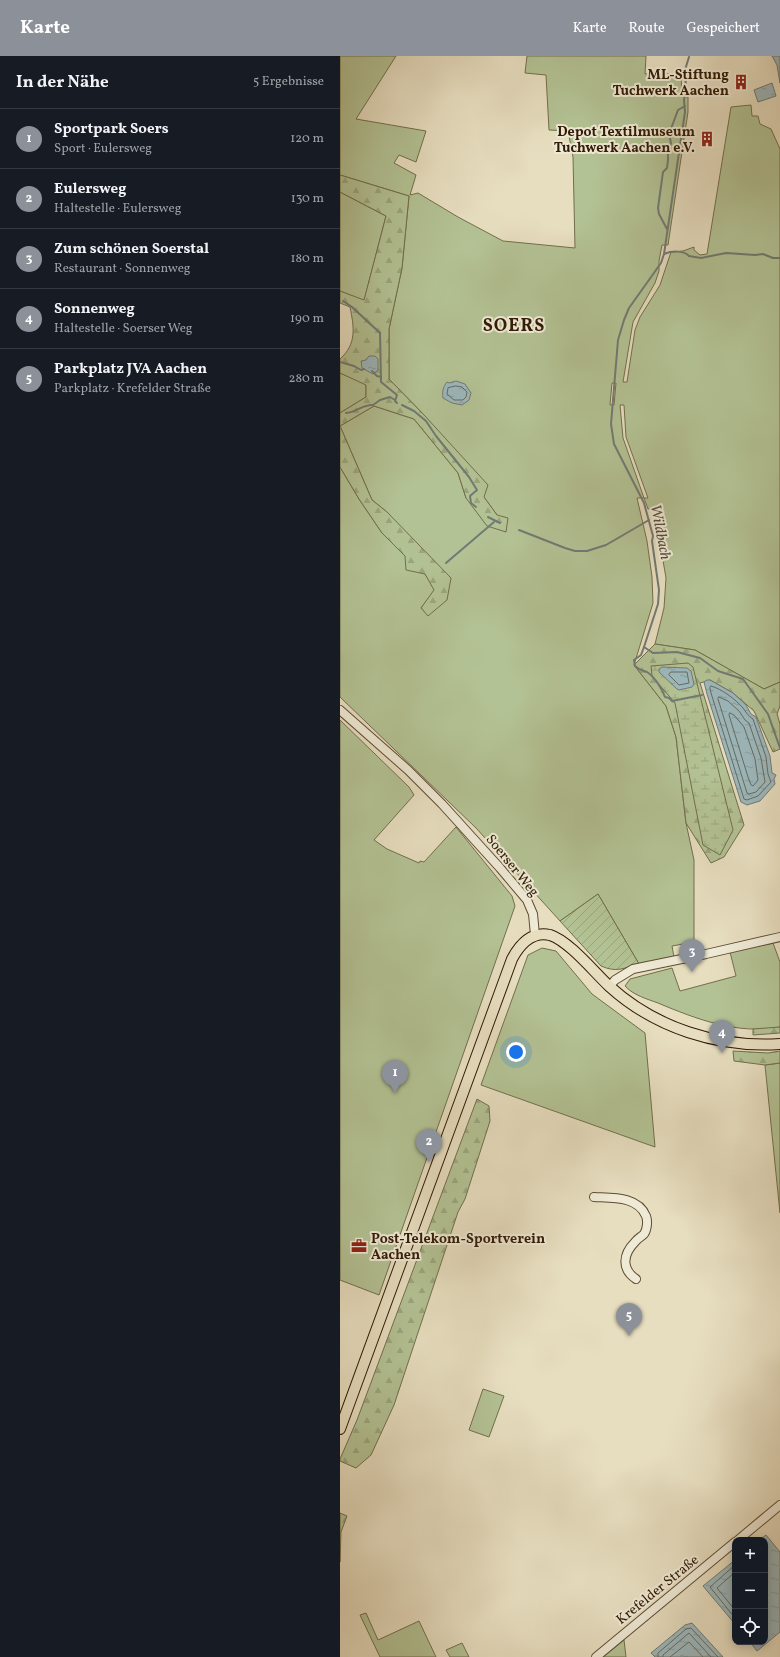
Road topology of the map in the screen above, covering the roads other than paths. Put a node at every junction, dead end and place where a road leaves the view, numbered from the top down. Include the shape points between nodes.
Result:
1 (340, 710) edge
2 (535, 935) junction
3 (780, 937) edge
4 (610, 987) junction
5 (780, 1044) edge
6 (594, 1197) dead end
7 (636, 1279) dead end
8 (340, 1429) edge
9 (780, 1505) edge
10 (742, 1537) edge
11 (732, 1544) edge
12 (596, 1657) edge

1 - 2 street, Soerser Weg via 408,770 500,868 527,900 534,919
2 - 4 main road via 547,935 562,941
2 - 8 main road via 520,946 512,959
3 - 4 street via 633,969 615,980
4 - 5 main road via 638,1008 666,1024 695,1035 725,1042
6 - 7 street via 628,1200 637,1204 644,1212 647,1219 645,1234 634,1243 625,1258 629,1274
9 - 10 street
11 - 12 street, Krefelder Straße

